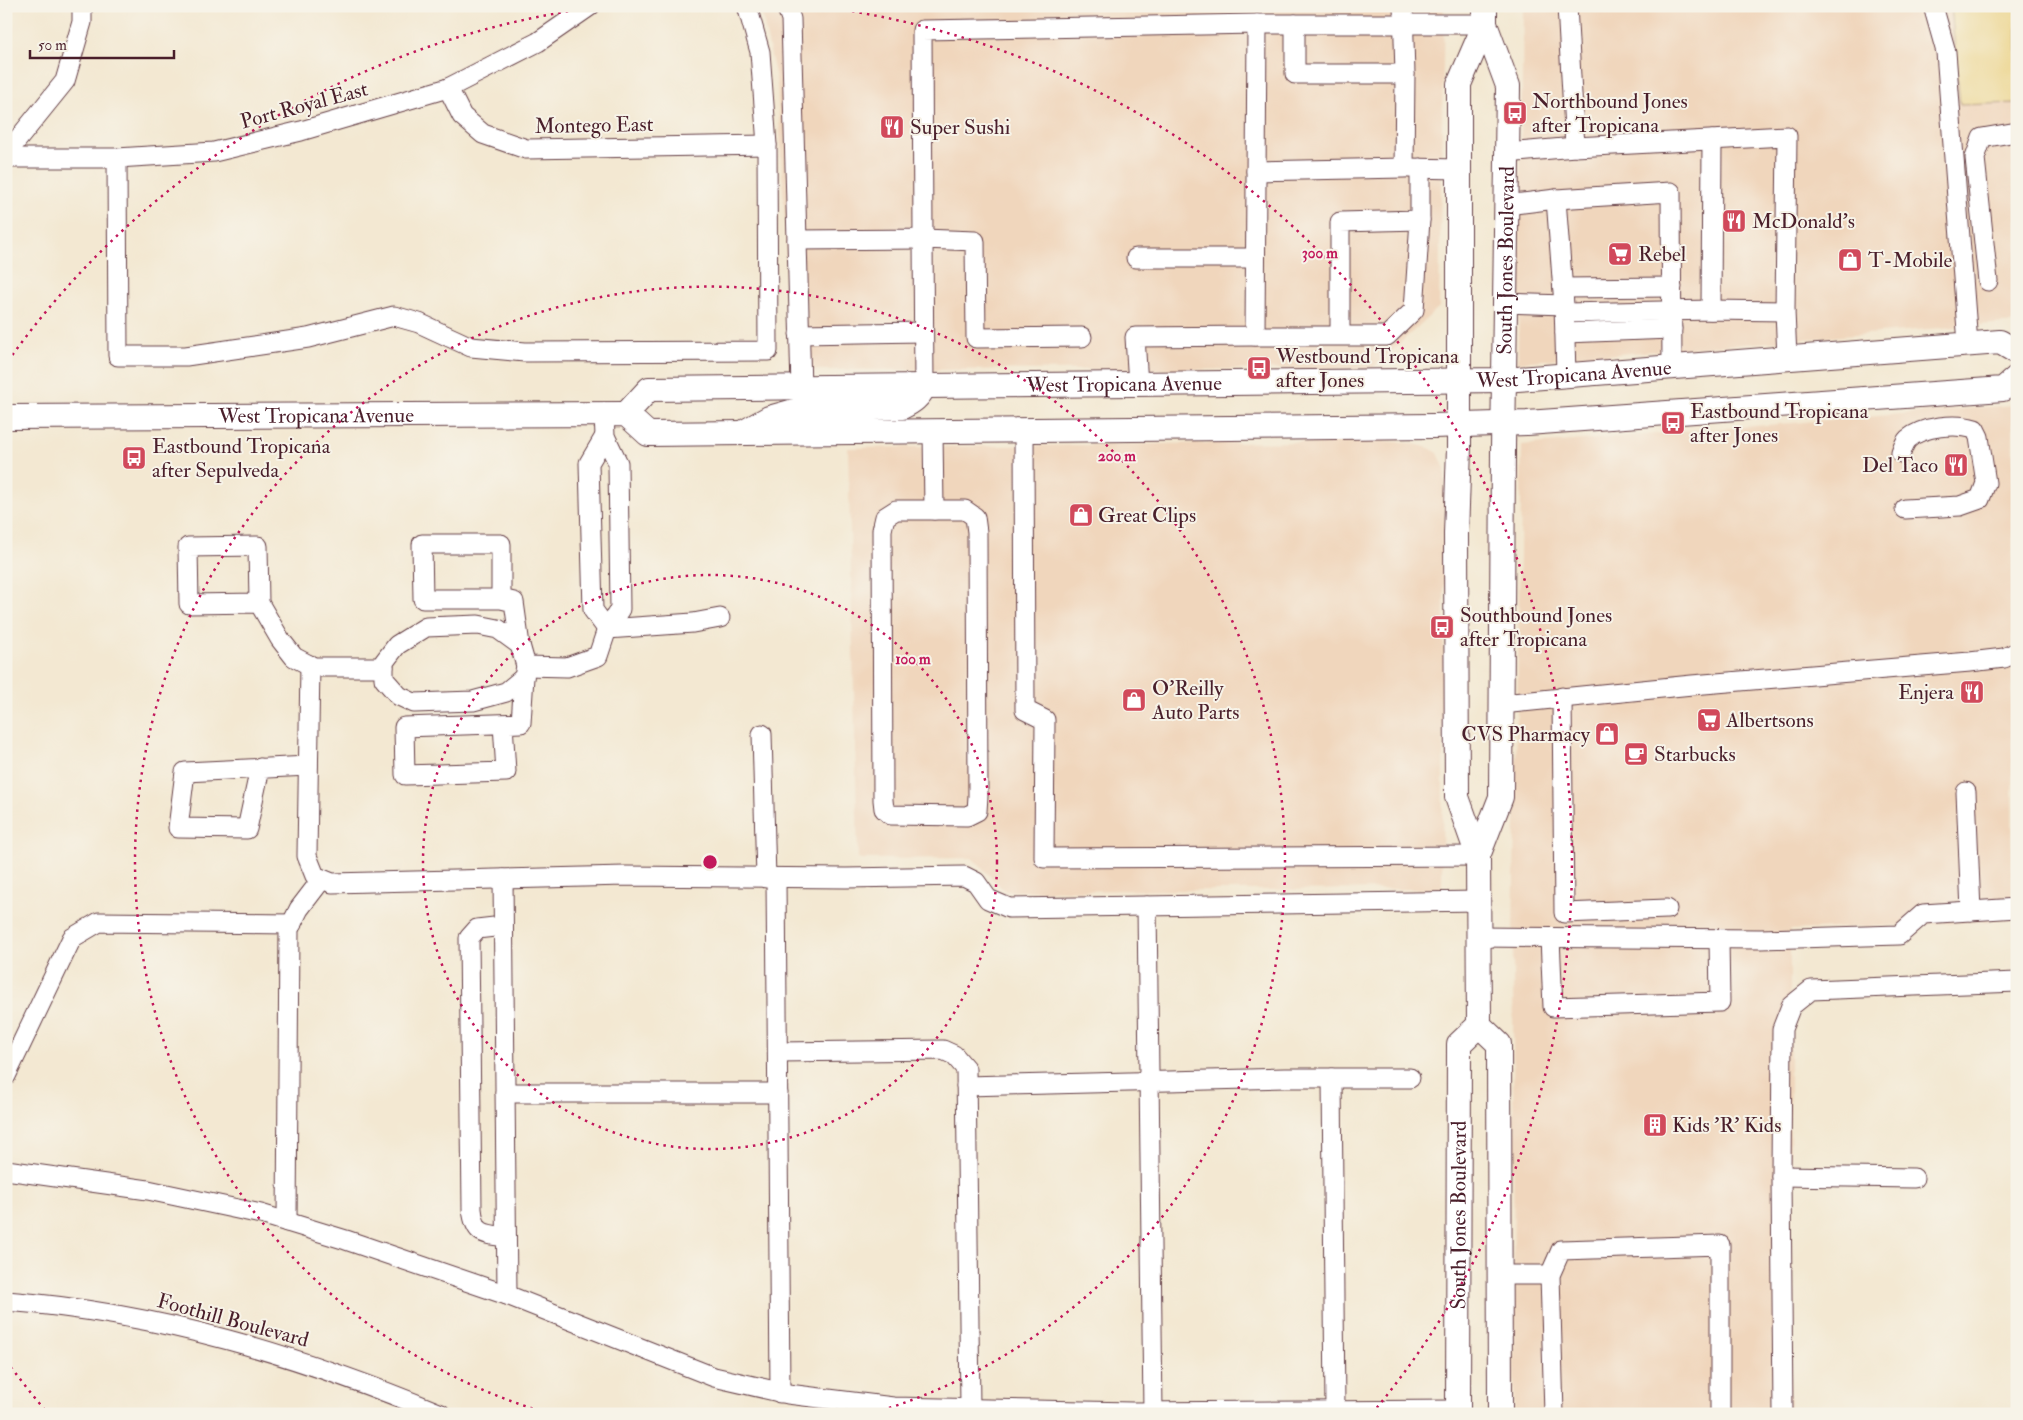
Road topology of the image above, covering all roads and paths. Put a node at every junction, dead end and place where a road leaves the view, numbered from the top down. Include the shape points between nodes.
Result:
1 (82, 6) edge
2 (590, 6) edge
3 (747, 6) edge
4 (786, 6) edge
5 (1567, 6) edge
6 (1933, 6) edge
7 (1403, 15) edge
8 (1485, 15) edge
9 (1257, 24) junction
10 (1296, 24) junction
11 (1405, 74) junction
12 (448, 88) junction
13 (2017, 132) edge
14 (1712, 140) junction
15 (767, 145) junction
16 (1575, 147) junction
17 (1507, 153) junction
18 (6, 156) edge
19 (117, 158) junction
20 (1412, 168) junction
21 (1459, 169) junction
22 (1256, 170) junction
23 (1556, 199) junction
24 (1506, 205) junction
25 (1420, 220) junction
26 (923, 239) junction
27 (797, 240) junction
28 (1136, 258) dead end
29 (1255, 258) junction
30 (1988, 281) dead end
31 (1672, 287) junction
32 (1564, 302) junction
33 (1505, 303) junction
34 (1711, 310) junction
35 (1785, 311) junction
36 (1672, 320) junction
37 (923, 332) junction
38 (1565, 333) junction
39 (799, 334) junction
40 (1254, 336) junction
41 (1340, 336) junction
42 (1082, 337) dead end
43 (1968, 344) junction
44 (2017, 352) edge
45 (1787, 358) junction
46 (1672, 367) junction
47 (1566, 374) junction
48 (2017, 378) edge
49 (1458, 380) junction
50 (1504, 380) junction
51 (1138, 385) junction
52 (924, 387) junction
53 (801, 388) junction
54 (6, 417) edge
55 (612, 421) junction
56 (1503, 424) junction
57 (1458, 426) junction
58 (1024, 430) junction
59 (933, 431) junction
60 (743, 433) junction
61 (1901, 453) dead end
62 (1904, 509) dead end
63 (934, 510) junction
64 (501, 599) junction
65 (259, 603) junction
66 (720, 618) dead end
67 (607, 629) junction
68 (520, 644) junction
69 (2017, 652) edge
70 (310, 665) junction
71 (384, 667) junction
72 (525, 671) junction
73 (1562, 697) junction
74 (1502, 704) junction
75 (503, 724) junction
76 (762, 734) dead end
77 (308, 766) junction
78 (260, 768) junction
79 (1966, 792) dead end
80 (1478, 856) junction
81 (771, 878) junction
82 (322, 879) junction
83 (503, 879) junction
84 (1478, 901) junction
85 (1147, 906) junction
86 (2017, 908) edge
87 (1667, 909) dead end
88 (1970, 911) junction
89 (292, 924) junction
90 (503, 926) junction
91 (1478, 937) junction
92 (1550, 938) junction
93 (1719, 939) junction
94 (2017, 982) edge
95 (1479, 1025) junction
96 (778, 1052) junction
97 (6, 1076) edge
98 (1332, 1078) junction
99 (1410, 1078) dead end
100 (1148, 1082) junction
101 (966, 1086) junction
102 (505, 1093) junction
103 (778, 1093) junction
104 (6, 1170) edge
105 (1781, 1176) junction
106 (1914, 1178) dead end
107 (287, 1222) junction
108 (506, 1238) junction
109 (1500, 1275) junction
110 (1550, 1275) junction
111 (507, 1295) junction
112 (6, 1301) edge
113 (780, 1393) junction
114 (970, 1408) junction
115 (1334, 1410) junction
116 (1153, 1412) junction
117 (1458, 1412) edge
118 (441, 1414) edge
119 (1500, 1414) edge
120 (1554, 1414) edge
121 (1720, 1414) edge
122 (1783, 1414) edge

1 - 18 street via 82,22 65,81
2 - 12 street, Port Royal East via 538,42
3 - 15 street via 760,52
4 - 27 street via 791,19
5 - 16 street
6 - 43 street via 1946,52
7 - 8 street
7 - 10 street
7 - 11 street
8 - 17 main road, South Jones Boulevard via 1508,86
8 - 21 main road, South Jones Boulevard via 1459,84
9 - 10 street
9 - 22 street
9 - 26 street via 922,30
10 - 11 street via 1296,74
11 - 20 street
12 - 15 street, Montego East via 462,116 483,134 526,149
12 - 19 street, Port Royal East via 301,131 214,152
13 - 30 street via 1982,138 1975,158
14 - 16 street
14 - 34 street
14 - 35 street via 1787,136
15 - 19 street via 768,351 525,352 471,347 420,323 394,316 299,340 186,356 118,356
16 - 17 street
17 - 24 main road, South Jones Boulevard
18 - 19 street, Port Royal East
20 - 21 street
20 - 22 street
20 - 25 street
21 - 49 main road, South Jones Boulevard
22 - 29 street
23 - 24 street
23 - 31 street via 1671,192
23 - 32 street
24 - 33 main road, South Jones Boulevard
25 - 41 street via 1414,310 1387,336
25 - 41 street via 1340,222
26 - 27 street
26 - 37 street
26 - 42 street via 975,241 976,338
27 - 39 street
28 - 29 street
29 - 40 street
31 - 32 street
31 - 36 street
32 - 33 street
32 - 36 street
32 - 38 street
33 - 50 main road, South Jones Boulevard
34 - 35 street
34 - 36 street
35 - 45 street
36 - 38 street
36 - 46 street
37 - 39 street
37 - 52 street
38 - 47 street
39 - 53 street
40 - 41 street
40 - 51 street via 1135,337
43 - 44 main road, West Tropicana Avenue via 2000,342
43 - 45 main road, West Tropicana Avenue
45 - 46 main road, West Tropicana Avenue
46 - 47 main road, West Tropicana Avenue
47 - 50 main road, West Tropicana Avenue
48 - 56 main road, West Tropicana Avenue via 2003,389
49 - 50 main road, West Tropicana Avenue
49 - 51 main road, West Tropicana Avenue
49 - 57 main road, South Jones Boulevard
50 - 56 main road, South Jones Boulevard
51 - 52 main road, West Tropicana Avenue
52 - 53 main road, West Tropicana Avenue
52 - 60 main road via 920,395 902,407 794,411 769,418
53 - 55 main road, West Tropicana Avenue via 649,389
54 - 55 main road, West Tropicana Avenue
55 - 60 main road, West Tropicana Avenue via 648,434
55 - 67 street via 618,463 620,609
55 - 67 street via 588,463 593,610
56 - 57 main road, West Tropicana Avenue
56 - 74 main road, South Jones Boulevard
57 - 58 main road, West Tropicana Avenue
57 - 80 main road, South Jones Boulevard via 1458,797
58 - 59 main road, West Tropicana Avenue
58 - 80 street via 1026,710 1045,720 1044,858
59 - 60 main road, West Tropicana Avenue
59 - 63 street
61 - 62 street via 1906,441 1920,431 1962,425 1975,429 1979,436 1986,483 1980,499 1960,506
63 - 63 street via 896,510 885,517 882,530 883,800 884,809 891,815 968,816 976,811 975,517 965,510
64 - 64 street via 423,599 422,544 501,544
64 - 68 street via 514,602
65 - 65 street via 189,604 188,547 258,546
65 - 70 street via 294,657
66 - 67 street
67 - 72 street via 598,656 567,666
68 - 71 street via 498,629 478,625 426,627 397,644
68 - 72 street
69 - 73 street via 2004,658 1970,662
70 - 71 street
70 - 77 street
71 - 72 street via 384,679 398,696 414,703 473,701 506,692
72 - 75 street via 522,723
73 - 74 street
73 - 87 street via 1564,913
74 - 80 main road, South Jones Boulevard via 1501,797
75 - 75 street via 404,728 406,775 506,772
76 - 81 street
77 - 78 street
77 - 82 street via 307,856 315,876
78 - 78 street via 186,772 178,828 246,828
79 - 88 street
80 - 84 main road, South Jones Boulevard
81 - 83 street via 625,876
81 - 85 street via 964,876 976,882 988,899 1009,908
81 - 96 street
82 - 83 street via 332,883
82 - 89 street
83 - 90 street
84 - 85 street
84 - 91 main road, South Jones Boulevard
85 - 100 street
86 - 88 street
88 - 93 street via 1923,914 1899,935
89 - 97 street via 99,922 72,938
89 - 107 street via 288,944
90 - 102 street
90 - 108 street via 478,929 469,938 469,1004 474,1224 483,1234
91 - 92 street
91 - 95 main road, South Jones Boulevard
92 - 93 street
92 - 93 street via 1553,1008 1720,1002
94 - 105 street via 1811,990 1791,1006 1782,1028
95 - 109 main road, South Jones Boulevard via 1499,1044
95 - 117 main road, South Jones Boulevard via 1458,1044
96 - 101 street via 943,1050 954,1055 966,1069
96 - 103 street
98 - 99 street
98 - 100 street
98 - 115 street
100 - 101 street
100 - 116 street
101 - 114 street
102 - 103 street
102 - 108 street
103 - 113 street
104 - 107 street via 148,1190
105 - 106 street
105 - 122 street
107 - 111 street
108 - 111 street
109 - 110 street
109 - 119 main road, South Jones Boulevard
110 - 120 street
110 - 121 street via 1561,1250 1720,1245
111 - 113 street via 714,1376
112 - 118 street, Foothill Boulevard via 103,1313 197,1331 296,1359
113 - 114 street via 894,1406
114 - 116 street
115 - 116 street
115 - 117 street

